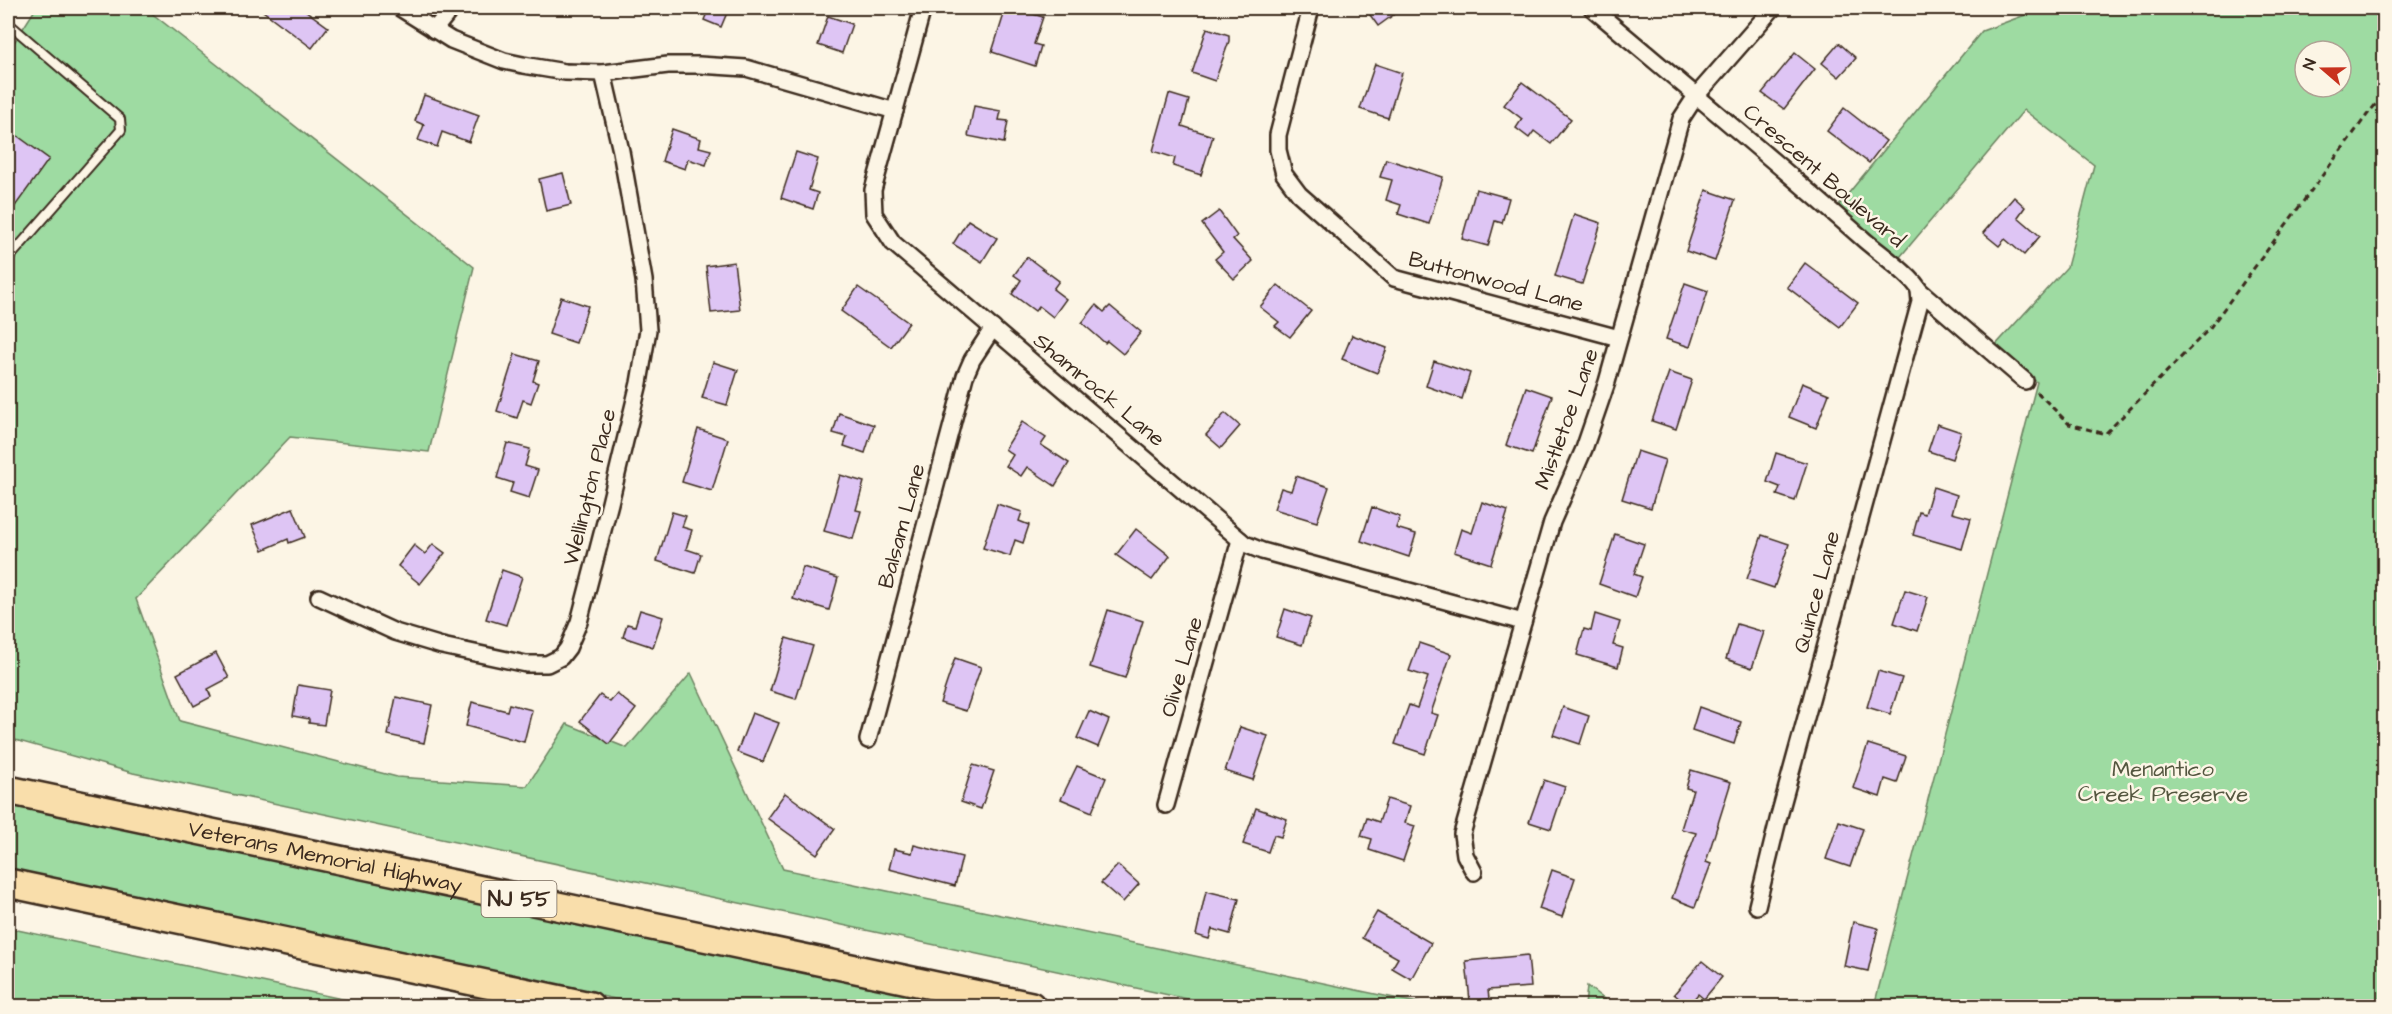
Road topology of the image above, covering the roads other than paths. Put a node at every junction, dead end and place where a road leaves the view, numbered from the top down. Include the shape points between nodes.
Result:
1 (400, 8) edge
2 (452, 8) edge
3 (923, 8) edge
4 (1311, 8) edge
5 (1592, 8) edge
6 (1773, 8) edge
7 (8, 23) edge
8 (434, 30) junction
9 (603, 73) junction
10 (1696, 96) junction
11 (894, 111) junction
12 (8, 259) edge
13 (1919, 290) junction
14 (993, 328) junction
15 (1619, 339) junction
16 (2025, 381) road end
17 (1240, 540) junction
18 (319, 597) dead end
19 (1523, 622) junction
20 (868, 740) dead end
21 (8, 774) edge
22 (8, 790) edge
23 (1166, 805) dead end
24 (320, 857) junction
25 (1474, 872) dead end
26 (8, 883) edge
27 (8, 901) edge
28 (1757, 906) dead end
29 (290, 943) junction
30 (591, 1006) edge
31 (1031, 1006) edge

1 - 8 street
2 - 8 street
3 - 11 street, Shamrock Lane
4 - 15 street, Buttonwood Lane via 1278,135 1284,174 1299,194 1394,278
5 - 10 street, Crescent Boulevard
6 - 10 street, Mistletoe Lane
7 - 12 lane via 120,119 121,130
8 - 9 street via 504,61 564,72
9 - 11 street via 668,65 746,68
9 - 18 street, Wellington Place via 644,280 648,330 613,492 579,622 568,648 548,664 526,664 395,632
10 - 13 street, Crescent Boulevard via 1912,279
10 - 15 street, Mistletoe Lane via 1681,119
11 - 14 street, Shamrock Lane via 873,190 874,214 893,243
13 - 16 street, Crescent Boulevard
13 - 28 street, Quince Lane via 1920,302
14 - 17 street, Shamrock Lane
14 - 20 street, Balsam Lane via 965,376
15 - 19 street, Mistletoe Lane via 1584,449 1552,522
17 - 19 street, Shamrock Lane via 1262,551
17 - 23 street, Olive Lane
19 - 25 street, Mistletoe Lane via 1462,834 1465,855
21 - 24 highway via 171,814
22 - 24 highway, Veterans Memorial Highway / NJ 55
24 - 31 highway, Veterans Memorial Highway / NJ 55
26 - 29 highway
27 - 29 highway
29 - 30 highway

